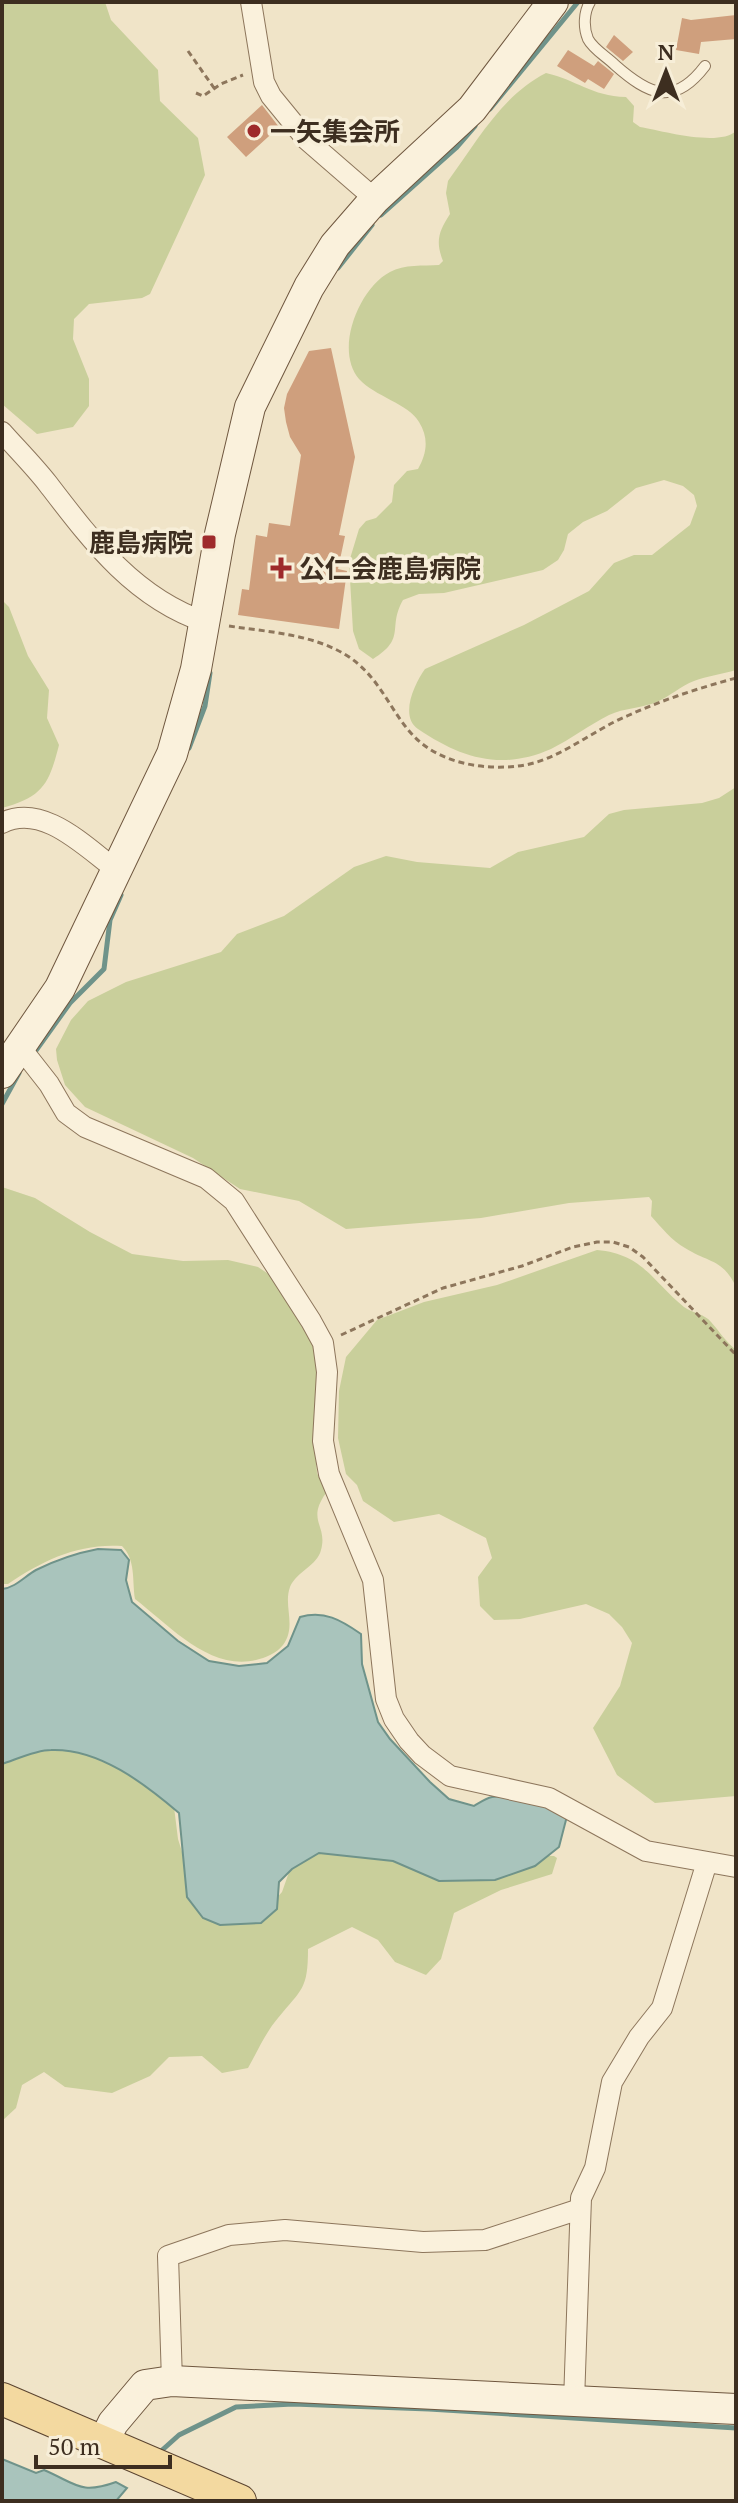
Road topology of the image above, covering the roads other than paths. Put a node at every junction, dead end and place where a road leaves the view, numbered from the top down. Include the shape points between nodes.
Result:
1 (251, 2) edge
2 (553, 2) edge
3 (590, 2) edge
4 (705, 66) dead end
5 (375, 199) junction
6 (2, 432) edge
7 (214, 623) junction
8 (2, 823) edge
9 (118, 871) junction
10 (27, 1056) junction
11 (2, 1073) edge
12 (707, 1862) junction
13 (736, 1867) edge
14 (580, 2209) junction
15 (172, 2381) junction
16 (2, 2399) edge
17 (574, 2402) junction
18 (736, 2409) edge
19 (104, 2441) junction
20 (240, 2501) edge

1 - 5 street via 264,82 307,140
2 - 5 street via 472,109
3 - 4 lane via 585,24 590,42 636,84 668,93 691,85
5 - 7 street via 335,245 309,287 250,407 227,504
6 - 7 street via 84,532 137,586 190,617
7 - 9 street via 172,754
8 - 9 street via 35,818 58,826
9 - 10 street
10 - 11 street
10 - 12 street via 66,1113 85,1127 206,1178 234,1201 323,1343 323,1441 329,1474 373,1580 386,1699 409,1741 450,1776 549,1798 646,1851
12 - 13 street
12 - 14 street via 662,2008 612,2082 595,2168
14 - 15 street via 485,2240 423,2242 285,2230 229,2235 168,2256
14 - 17 street
15 - 17 street
15 - 19 street via 145,2385
16 - 19 main road
17 - 18 street
19 - 20 main road

